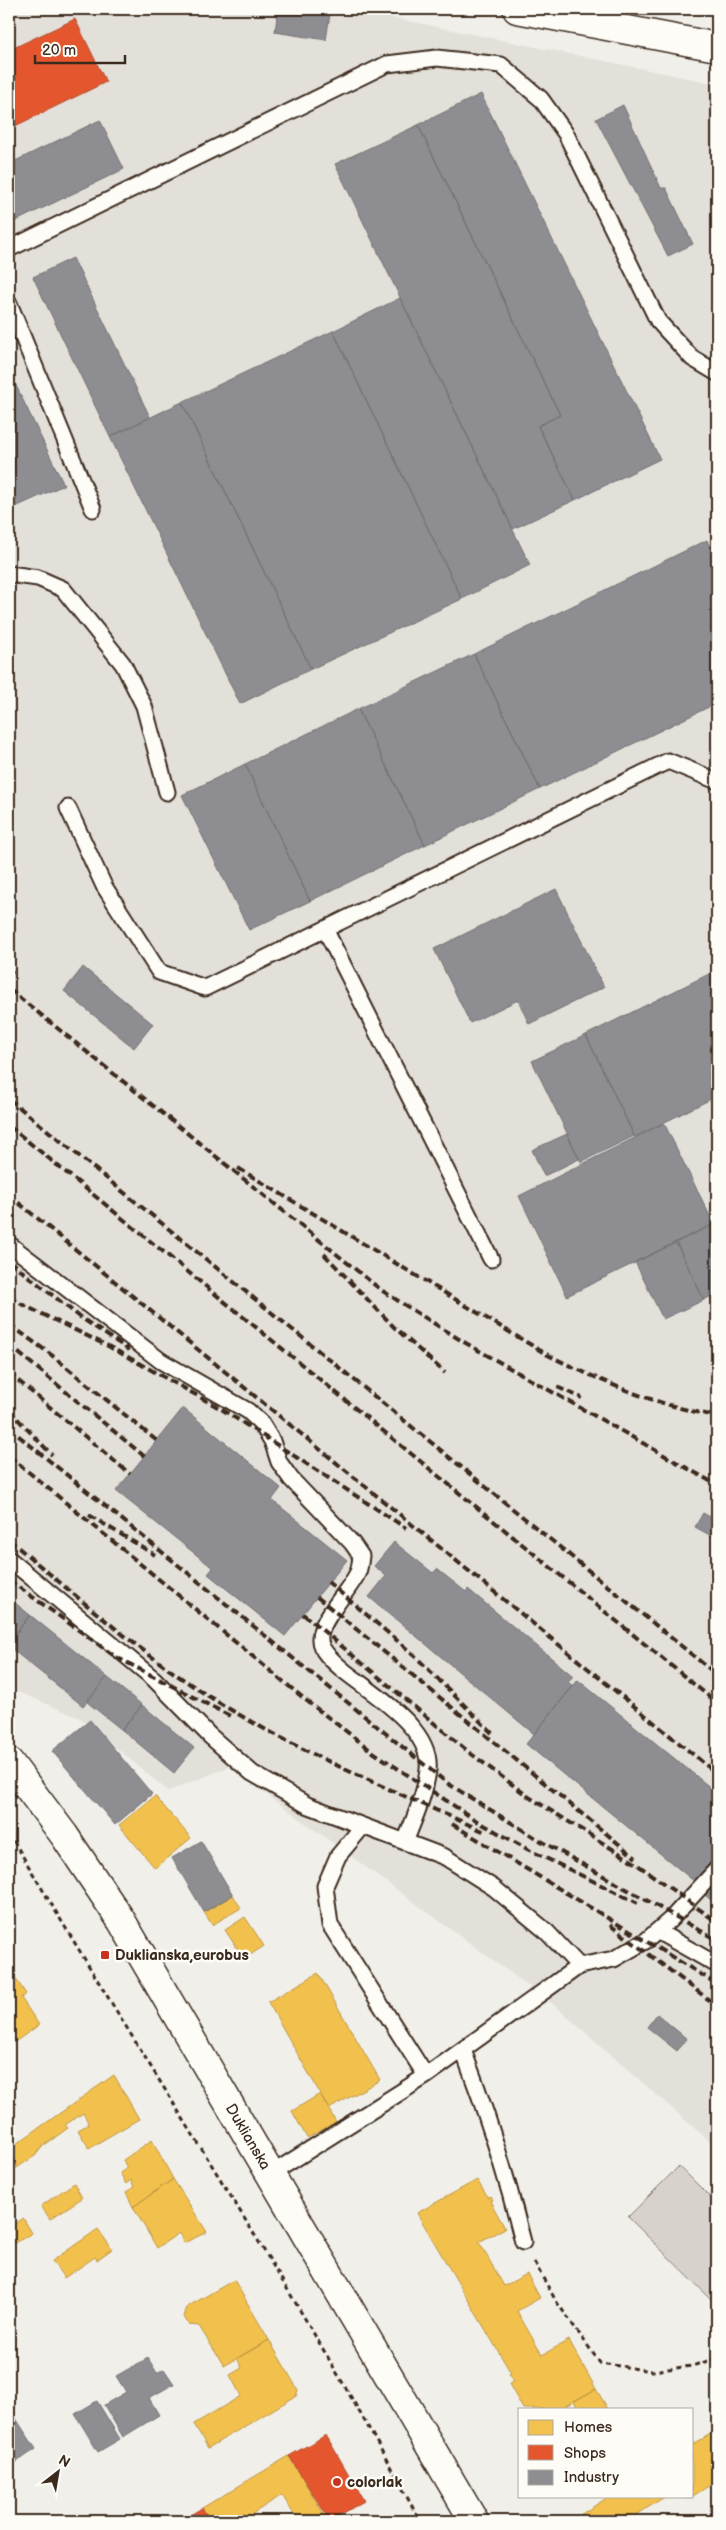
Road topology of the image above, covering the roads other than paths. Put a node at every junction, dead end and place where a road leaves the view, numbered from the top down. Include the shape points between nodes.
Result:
1 (517, 9) edge
2 (717, 46) edge
3 (9, 249) edge
4 (9, 303) edge
5 (717, 373) edge
6 (93, 509) dead end
7 (9, 574) edge
8 (717, 781) edge
9 (167, 792) dead end
10 (68, 808) dead end
11 (325, 929) junction
12 (9, 1244) edge
13 (491, 1259) dead end
14 (9, 1559) edge
15 (9, 1762) edge
16 (362, 1826) junction
17 (405, 1842) junction
18 (717, 1869) edge
19 (657, 1931) junction
20 (717, 1965) edge
21 (578, 1966) junction
22 (463, 2050) junction
23 (426, 2076) junction
24 (271, 2174) junction
25 (522, 2242) road end
26 (474, 2521) edge

1 - 2 street
3 - 5 lane via 387,64 437,58 501,66 541,99 566,134 658,321 692,358
4 - 6 lane
7 - 9 lane via 38,578 63,589 123,664 144,706
8 - 11 lane via 668,761
10 - 11 lane via 104,886 159,972 205,988
11 - 13 lane
12 - 17 lane via 161,1361 248,1411 261,1423 279,1462 291,1479 361,1556 358,1573 333,1610 320,1640 336,1664 418,1733 427,1750 428,1769 424,1787
14 - 16 lane via 154,1679 252,1773 307,1805
15 - 24 street, Duklianska via 64,1835 121,1920
16 - 17 lane
16 - 23 lane via 338,1856 325,1886 330,1925
17 - 21 lane via 445,1857 494,1888 546,1931
18 - 19 lane
19 - 20 lane
19 - 21 lane via 614,1959
21 - 22 lane
22 - 23 lane
22 - 25 lane via 510,2188
23 - 24 lane
24 - 26 street, Duklianska

